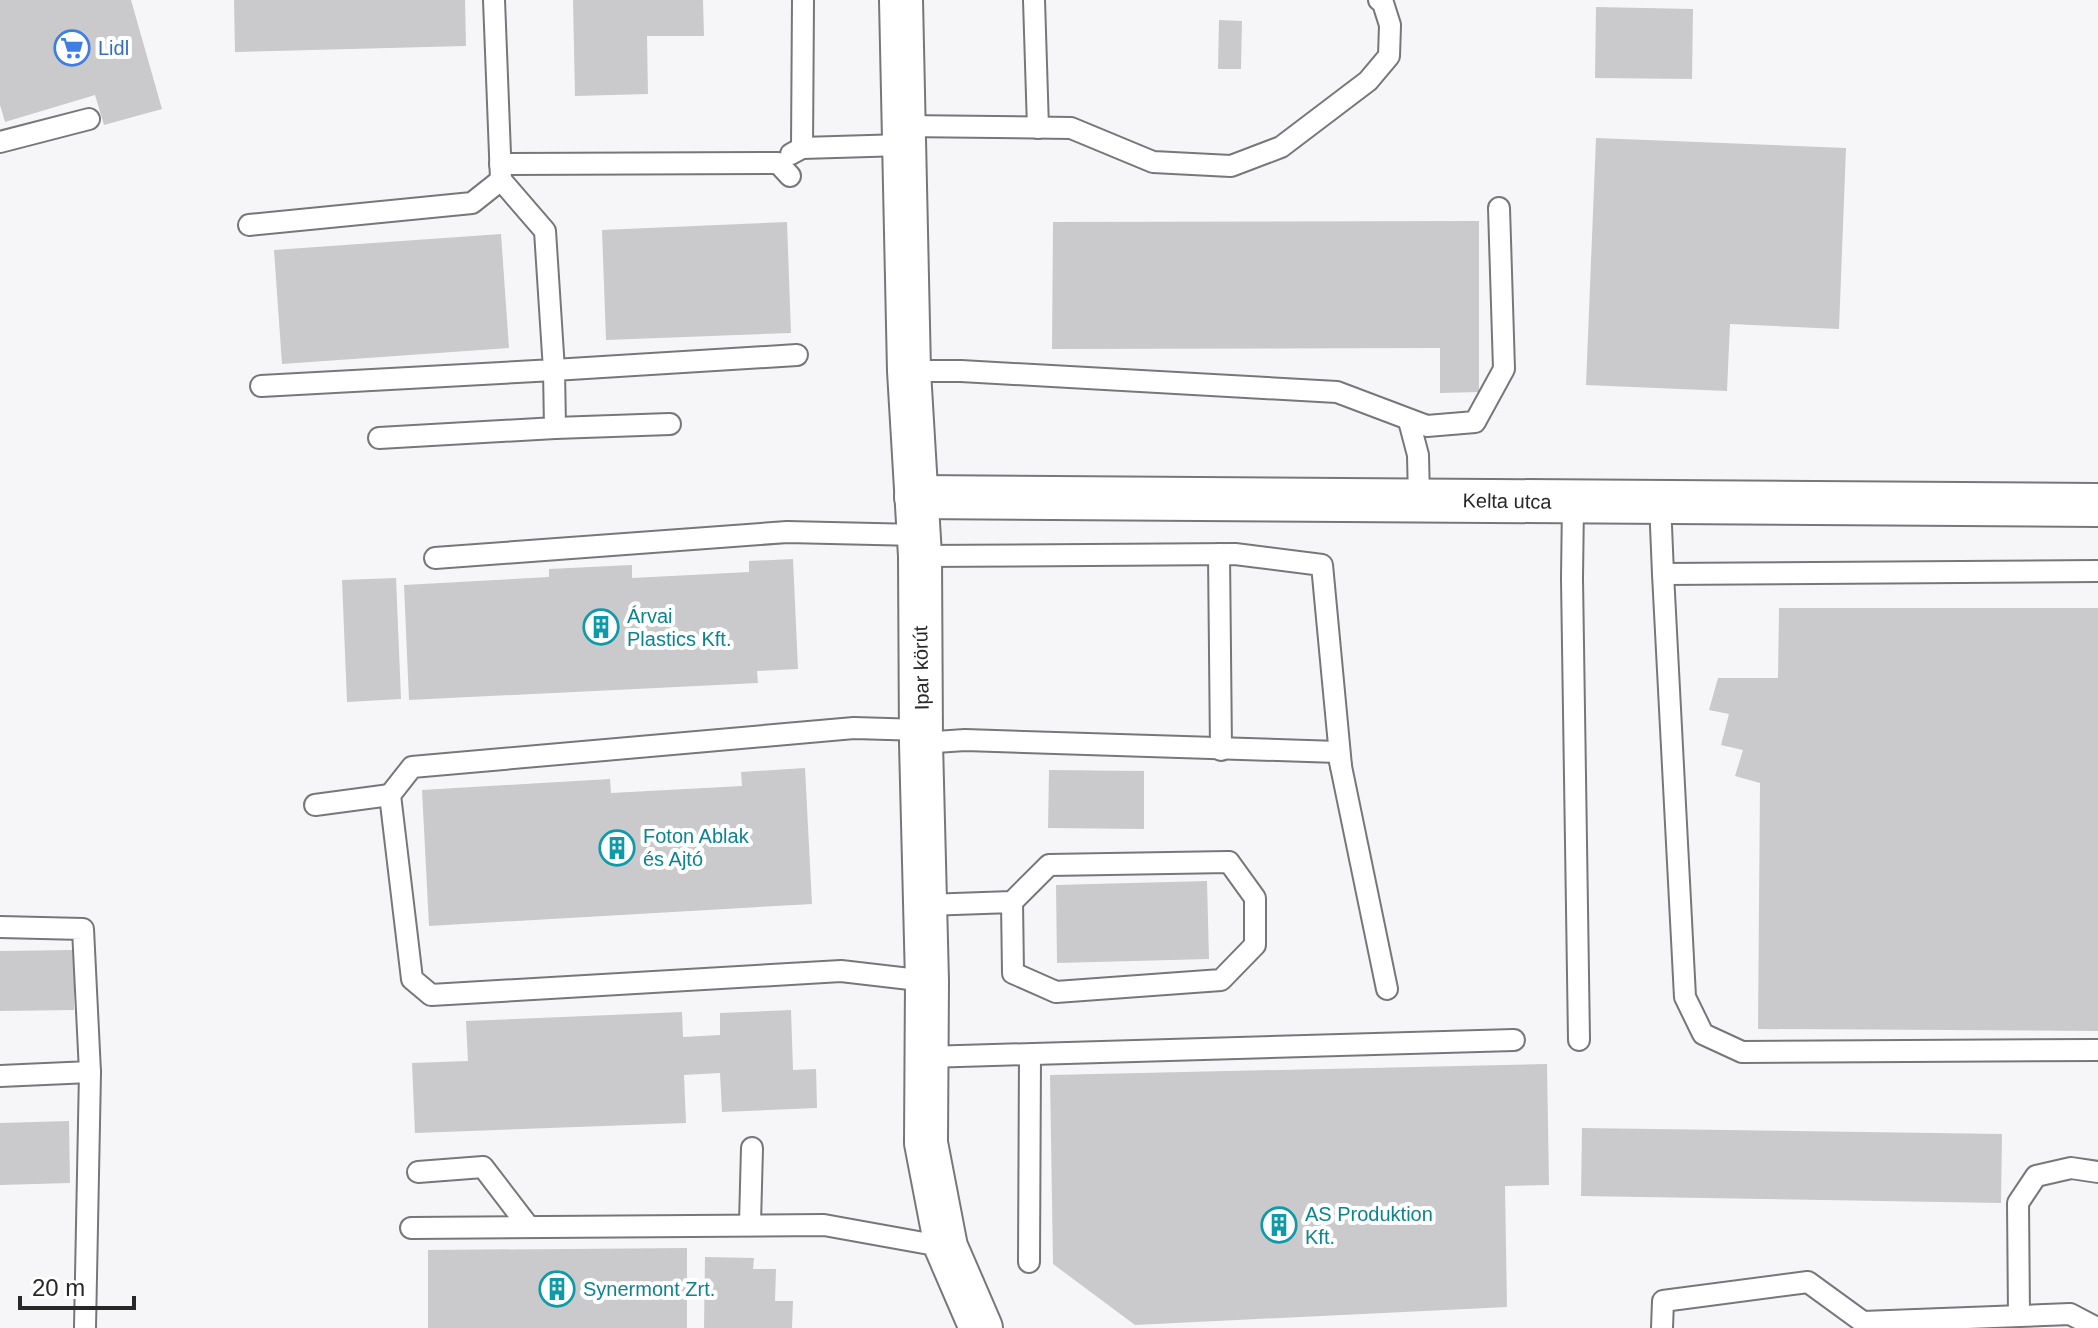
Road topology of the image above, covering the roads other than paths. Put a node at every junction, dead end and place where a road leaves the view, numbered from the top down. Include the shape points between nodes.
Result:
1 (494, 0) edge
2 (803, 0) edge
3 (901, 0) edge
4 (1034, 0) edge
5 (1379, 0) edge
6 (89, 119) dead end
7 (1038, 128) junction
8 (903, 135) junction
9 (0, 142) edge
10 (802, 148) junction
11 (500, 172) junction
12 (1499, 208) dead end
13 (249, 225) dead end
14 (797, 355) dead end
15 (554, 370) junction
16 (909, 371) junction
17 (261, 386) dead end
18 (1409, 421) junction
19 (670, 424) dead end
20 (555, 428) junction
21 (379, 438) dead end
22 (1419, 499) junction
23 (1573, 502) junction
24 (1660, 502) junction
25 (2098, 505) edge
26 (918, 529) junction
27 (1219, 554) junction
28 (435, 558) dead end
29 (2098, 571) edge
30 (1663, 574) junction
31 (921, 736) junction
32 (1221, 750) junction
33 (1341, 766) junction
34 (390, 795) junction
35 (315, 805) dead end
36 (1012, 902) junction
37 (926, 905) junction
38 (0, 927) edge
39 (927, 981) junction
40 (1387, 989) dead end
41 (1514, 1040) dead end
42 (1579, 1040) dead end
43 (2098, 1050) edge
44 (1030, 1055) junction
45 (926, 1057) junction
46 (90, 1072) junction
47 (0, 1076) edge
48 (752, 1148) dead end
49 (418, 1172) dead end
50 (2098, 1172) edge
51 (750, 1223) junction
52 (529, 1227) junction
53 (411, 1228) dead end
54 (946, 1247) junction
55 (1029, 1262) dead end
56 (2019, 1316) junction
57 (85, 1328) edge
58 (981, 1328) edge
59 (1662, 1328) edge
60 (2097, 1328) edge

1 - 11 lane
2 - 10 lane
3 - 8 street, Ipar körút
4 - 7 lane
5 - 7 lane via 1390,25 1389,56 1368,81 1281,147 1231,166 1153,162 1071,128
6 - 9 lane
7 - 8 lane
8 - 10 lane
8 - 16 street, Ipar körút
10 - 11 lane via 784,169
11 - 13 lane via 472,203
11 - 15 lane via 545,231
12 - 18 lane via 1504,369 1475,422 1427,426
14 - 15 lane
15 - 17 lane
15 - 20 lane
16 - 18 lane via 1337,392
16 - 26 street, Ipar körút
18 - 22 lane via 1418,455
19 - 20 lane
20 - 21 lane
22 - 23 street, Kelta utca
22 - 26 street, Kelta utca
23 - 24 street, Kelta utca
23 - 42 lane
24 - 25 street, Kelta utca
24 - 30 lane
26 - 27 lane
26 - 28 lane via 787,532
26 - 31 street, Ipar körút
27 - 32 lane
27 - 33 lane via 1322,565
29 - 30 lane
30 - 43 lane via 1685,997 1703,1034 1742,1052
31 - 32 lane
31 - 34 lane via 854,728 412,767
31 - 37 street, Ipar körút
32 - 33 lane via 1338,752
33 - 40 lane
34 - 35 lane
34 - 39 lane via 412,979 431,995 841,971
36 - 36 lane via 1049,865 1229,862 1255,898 1255,945 1221,980 1056,992 1013,973
36 - 37 lane
37 - 39 street, Ipar körút
38 - 46 lane via 83,929
39 - 45 street, Ipar körút
41 - 44 lane
44 - 45 lane
44 - 55 lane
45 - 54 street, Ipar körút via 926,1143
46 - 47 lane
46 - 57 lane
48 - 51 lane
49 - 52 lane via 483,1167
50 - 56 lane via 2071,1168 2036,1176 2018,1203
51 - 52 lane
51 - 54 lane via 824,1225
52 - 53 lane
54 - 58 street, Ipar körút
56 - 59 lane via 1863,1322 1808,1282 1663,1301
56 - 60 lane via 2070,1314

